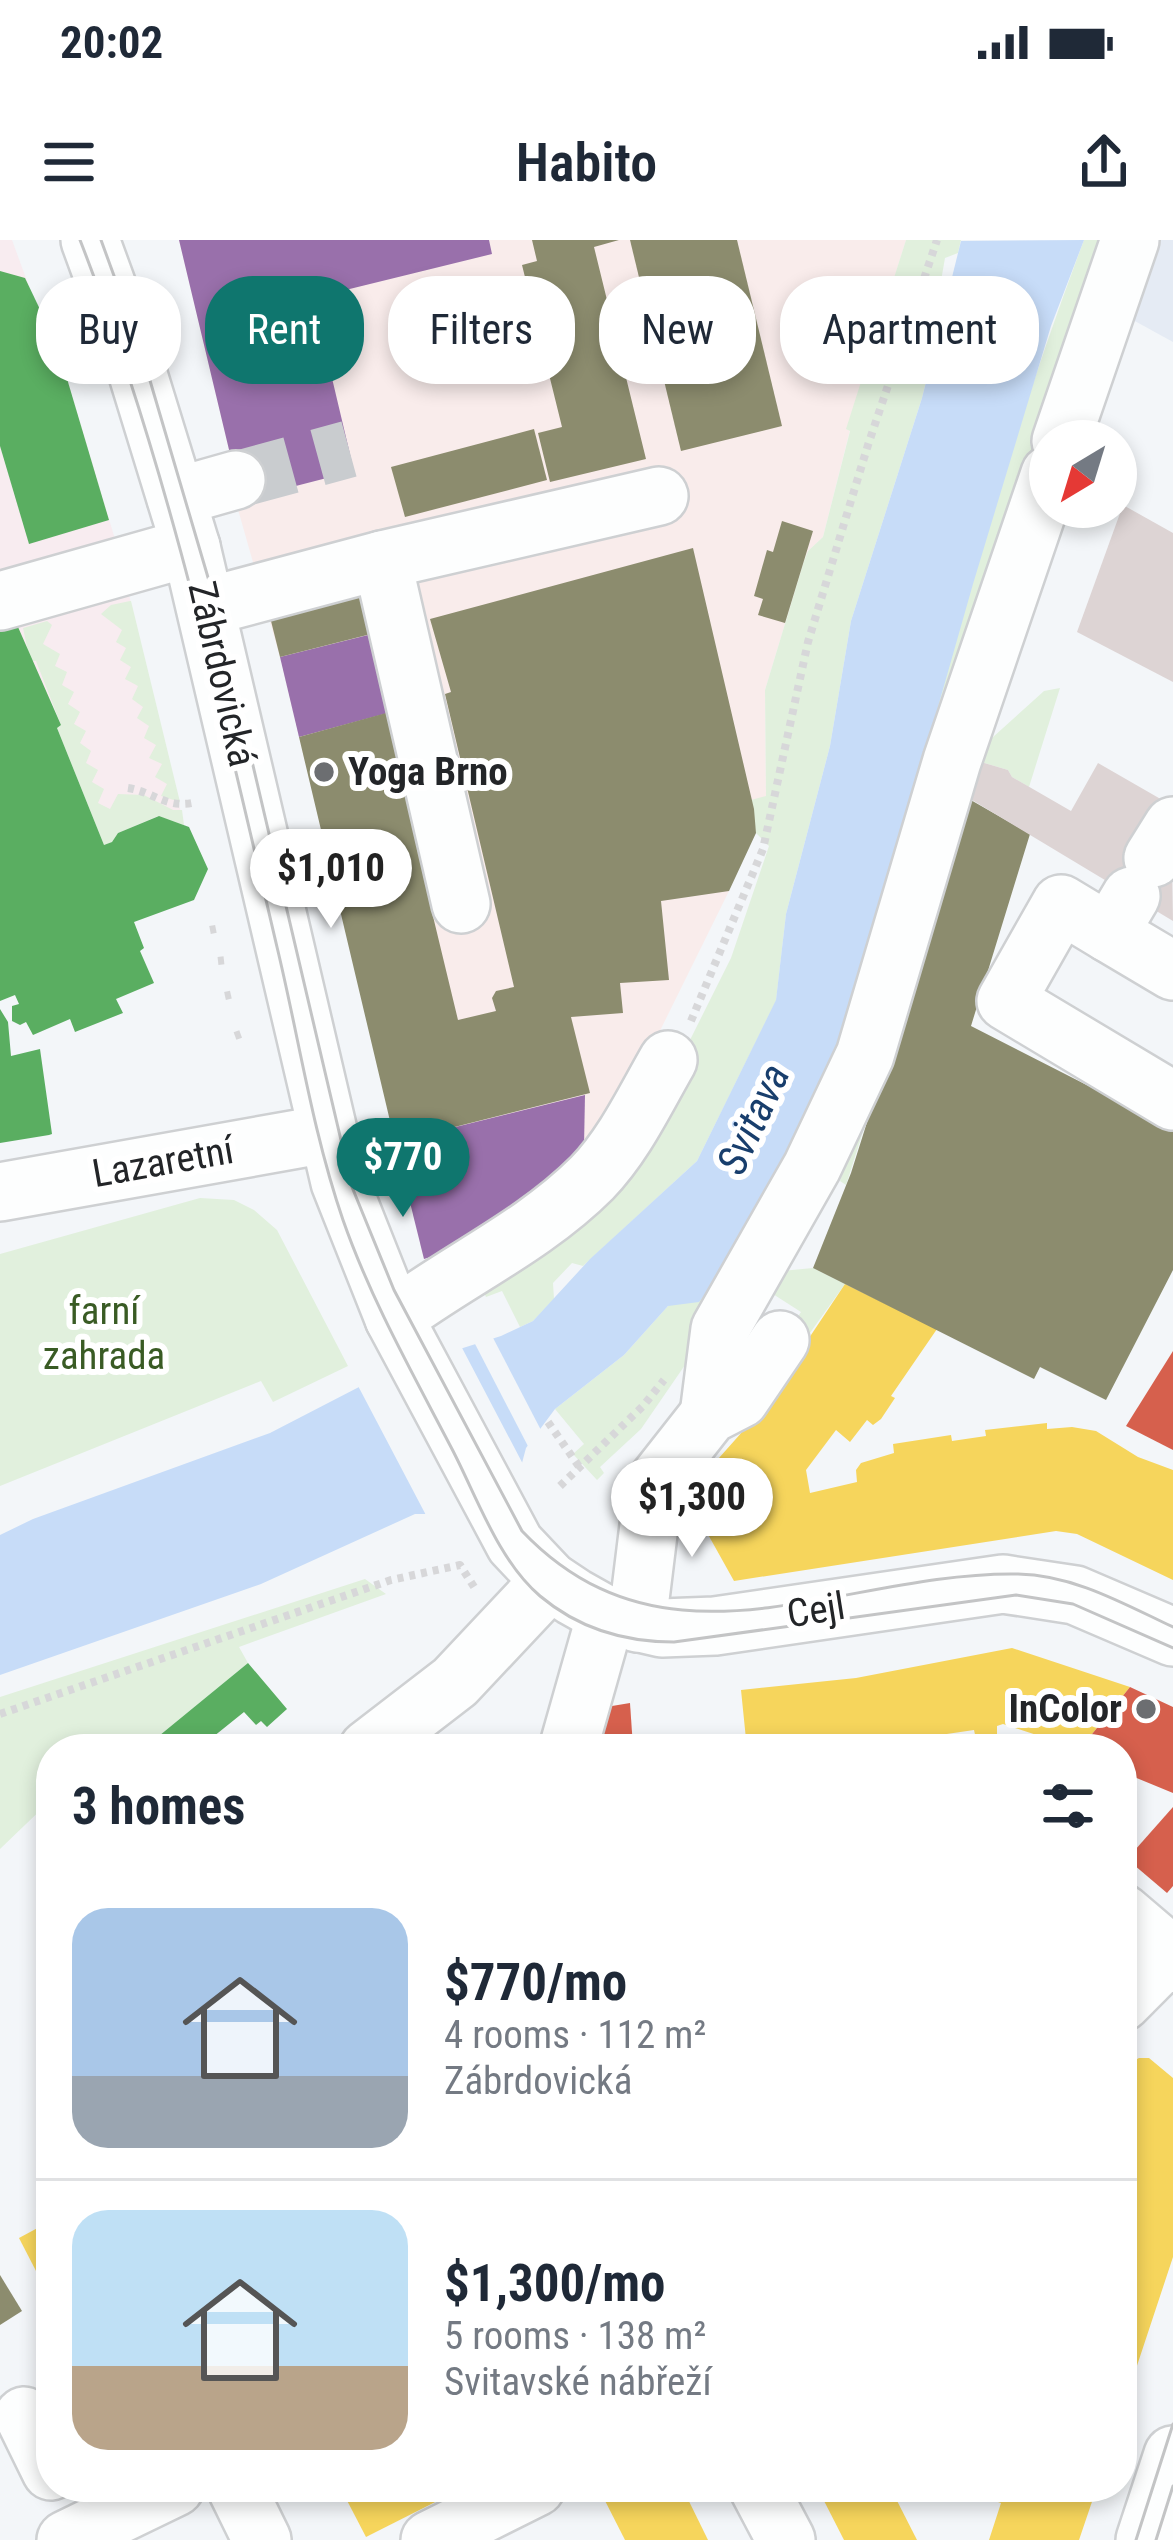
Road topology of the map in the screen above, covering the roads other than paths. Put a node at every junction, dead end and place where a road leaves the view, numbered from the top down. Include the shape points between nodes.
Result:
1 (90, 240) edge
2 (1130, 240) edge
3 (1068, 420) edge
4 (236, 480) tunnel mouth
5 (659, 496) dead end
6 (184, 522) junction
7 (1032, 528) edge
8 (382, 560) junction
9 (0, 601) edge
10 (206, 607) junction
11 (1142, 878) edge
12 (461, 904) dead end
13 (1173, 970) edge
14 (668, 1060) road end
15 (1173, 1101) edge
16 (326, 1134) junction
17 (0, 1192) edge
18 (399, 1328) junction
19 (780, 1340) dead end
20 (709, 1415) junction
21 (496, 1510) joint
22 (550, 1581) junction
23 (622, 1619) junction
24 (1173, 1637) edge
25 (396, 1734) edge
26 (574, 1734) edge
27 (1137, 1925) edge
28 (1171, 1953) edge
29 (1137, 1987) edge
30 (25, 2416) dead end
31 (36, 2439) edge
32 (1173, 2455) edge
33 (127, 2502) edge
34 (243, 2502) edge
35 (506, 2502) edge
36 (766, 2502) edge
37 (69, 2520) edge
38 (262, 2540) edge
39 (430, 2540) edge
40 (786, 2540) edge
41 (1145, 2540) edge

1 - 6 street, Zábrdovická
2 - 3 street
4 - 6 street
5 - 8 street
6 - 9 street
6 - 10 street, Zábrdovická
7 - 20 street via 865,1055 720,1329
8 - 10 street
8 - 12 street
10 - 16 street, Zábrdovická
11 - 13 street
11 - 15 street via 1061,904 1006,1001
14 - 18 street via 591,1178
16 - 17 street, Lazaretní
16 - 18 street, Zábrdovická
18 - 21 street, Zábrdovická
19 - 20 street via 740,1399
20 - 23 street via 654,1485
21 - 22 street, Cejl
22 - 23 street, Cejl
22 - 25 street
23 - 24 street, Cejl via 715,1627 1003,1585 1075,1595
23 - 26 street
27 - 28 street
28 - 29 street
30 - 31 street
32 - 41 street
33 - 37 street
34 - 38 street
35 - 39 street
36 - 40 street

